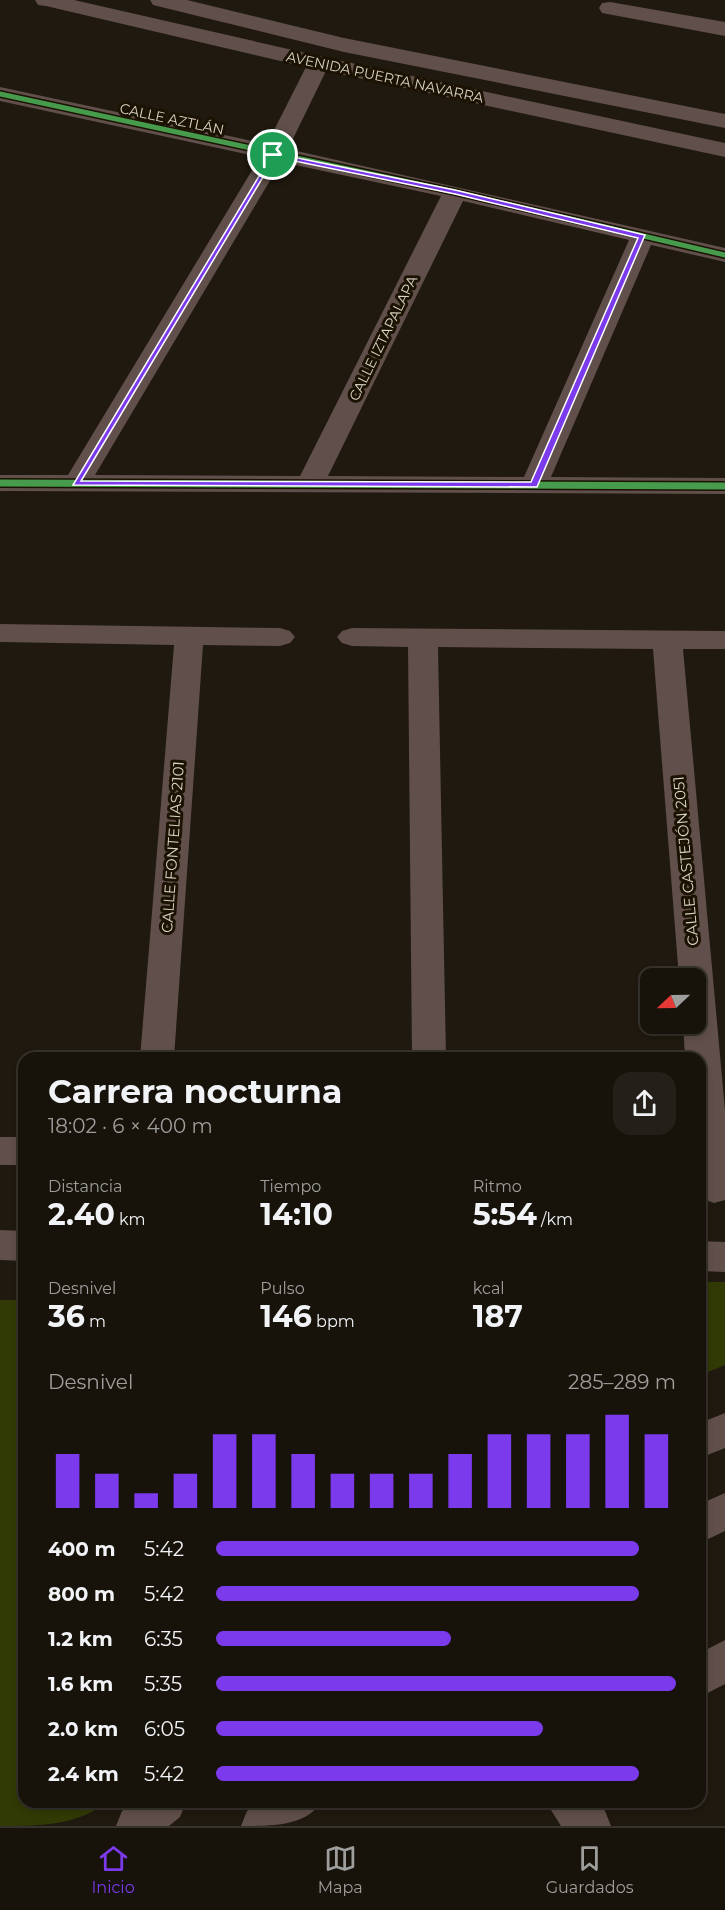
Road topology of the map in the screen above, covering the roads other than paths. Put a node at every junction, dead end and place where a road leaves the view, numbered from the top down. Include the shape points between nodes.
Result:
1 (46, 0) edge
2 (161, 0) edge
3 (610, 8) dead end
4 (725, 29) edge
5 (319, 63) junction
6 (0, 94) edge
7 (725, 121) edge
8 (725, 150) edge
9 (273, 155) junction
10 (455, 192) junction
11 (642, 237) junction
12 (725, 255) edge
13 (0, 483) edge
14 (76, 483) junction
15 (310, 484) junction
16 (534, 485) junction
17 (725, 486) edge
18 (0, 633) edge
19 (189, 637) junction
20 (280, 637) dead end
21 (352, 637) dead end
22 (423, 637) junction
23 (725, 640) edge
24 (667, 641) junction
25 (157, 1052) edge
26 (429, 1052) edge
27 (700, 1052) edge
28 (706, 1128) edge
29 (0, 1151) edge
30 (18, 1151) edge
31 (709, 1166) edge
32 (0, 1245) edge
33 (18, 1246) edge
34 (706, 1256) edge
35 (725, 1257) edge
36 (725, 1429) edge
37 (706, 1439) edge
38 (725, 1510) edge
39 (706, 1522) edge
40 (725, 1659) edge
41 (706, 1673) edge
42 (158, 1808) edge
43 (290, 1808) edge
44 (573, 1808) edge
45 (138, 1826) edge
46 (263, 1826) edge
47 (589, 1826) edge

1 - 5 street, AVENIDA PUERTA NAVARRA
2 - 7 street, AVENIDA PUERTA NAVARRA via 344,45
3 - 4 street
5 - 8 street, AVENIDA PUERTA NAVARRA
5 - 9 street
6 - 9 street, CALLE AZTLÁN
9 - 10 street, CALLE AZTLÁN
9 - 14 street
10 - 11 street, CALLE AZTLÁN
10 - 15 street, CALLE IZTAPALAPA
11 - 12 street, CALLE AZTLÁN
11 - 16 street
13 - 14 street
14 - 15 street
15 - 16 street
16 - 17 street
18 - 19 street
19 - 20 street
19 - 25 street, CALLE FONTELIAS 2101
21 - 22 street
22 - 24 street
22 - 26 street
23 - 24 street
24 - 27 street, CALLE CASTEJÓN 2051
28 - 31 street, CALLE CASTEJÓN 2051
29 - 30 street
32 - 33 street
34 - 35 street
36 - 37 street
38 - 39 street
40 - 41 street
42 - 45 street
43 - 46 street
44 - 47 street

